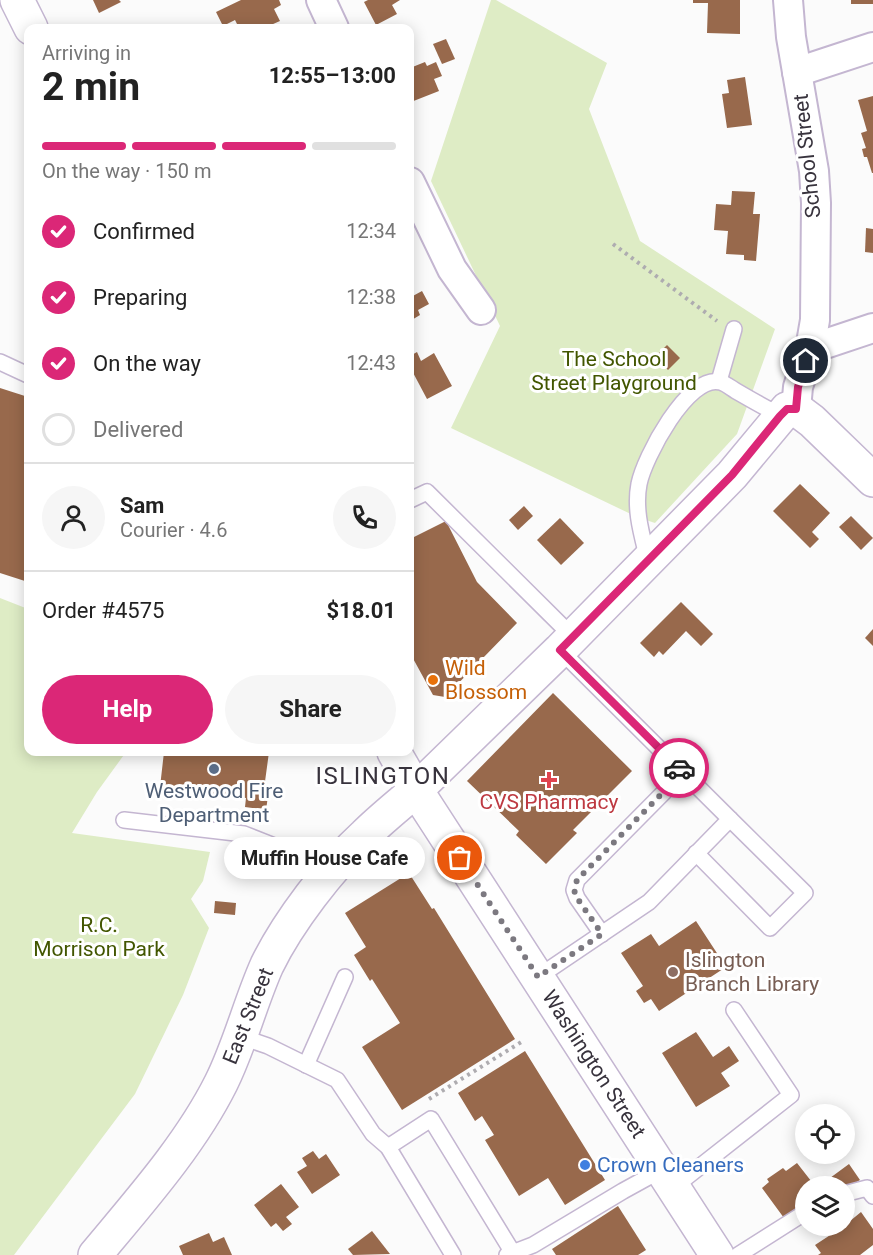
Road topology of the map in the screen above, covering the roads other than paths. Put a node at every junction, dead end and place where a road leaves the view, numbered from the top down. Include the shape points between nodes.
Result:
1 (17, 0) edge
2 (321, 0) edge
3 (788, 0) edge
4 (29, 24) edge
5 (332, 24) edge
6 (873, 47) edge
7 (797, 72) junction
8 (414, 190) edge
9 (481, 310) dead end
10 (873, 328) edge
11 (734, 329) road end
12 (810, 349) junction
13 (0, 362) edge
14 (24, 373) edge
15 (719, 381) junction
16 (788, 412) junction
17 (873, 480) edge
18 (414, 498) edge
19 (648, 560) junction
20 (566, 643) junction
21 (396, 756) edge
22 (683, 772) junction
23 (416, 790) junction
24 (730, 819) junction
25 (124, 820) dead end
26 (696, 853) junction
27 (322, 883) junction
28 (602, 934) junction
29 (345, 977) dead end
30 (538, 977) junction
31 (734, 1010) dead end
32 (242, 1037) junction
33 (306, 1065) junction
34 (388, 1147) junction
35 (668, 1178) junction
36 (855, 1191) edge
37 (873, 1196) edge
38 (795, 1219) edge
39 (103, 1252) edge
40 (446, 1253) edge
41 (510, 1254) edge
42 (717, 1255) edge
43 (738, 1255) edge

1 - 4 main road
2 - 5 street
3 - 7 street, School Street
6 - 7 street
7 - 12 street, School Street via 816,203
8 - 9 street via 452,270
10 - 12 street
11 - 15 lane
12 - 16 street, School Street
13 - 14 lane
15 - 16 lane
15 - 19 lane via 706,383 670,417 644,467 637,517
16 - 17 main road via 812,421
16 - 19 main road
18 - 20 lane via 427,492
19 - 20 main road
20 - 22 lane
20 - 23 main road
21 - 23 main road, Washington Street
22 - 24 lane
22 - 28 lane via 577,880 577,898
23 - 27 main road, East Street via 363,836
23 - 30 main road, Washington Street
24 - 26 lane
24 - 26 lane via 805,893 770,928
25 - 27 lane via 244,834 282,849
26 - 28 lane via 649,902
27 - 32 main road, East Street via 268,965
28 - 30 lane
29 - 33 lane
30 - 35 main road, Washington Street
31 - 35 lane via 791,1095
32 - 33 lane
32 - 39 main road, East Street via 221,1084 194,1129
33 - 34 lane via 337,1080 373,1134
34 - 40 lane
34 - 41 lane via 431,1119
35 - 41 lane via 623,1191 534,1245
35 - 42 main road, Washington Street
36 - 37 lane via 867,1188
38 - 43 lane

